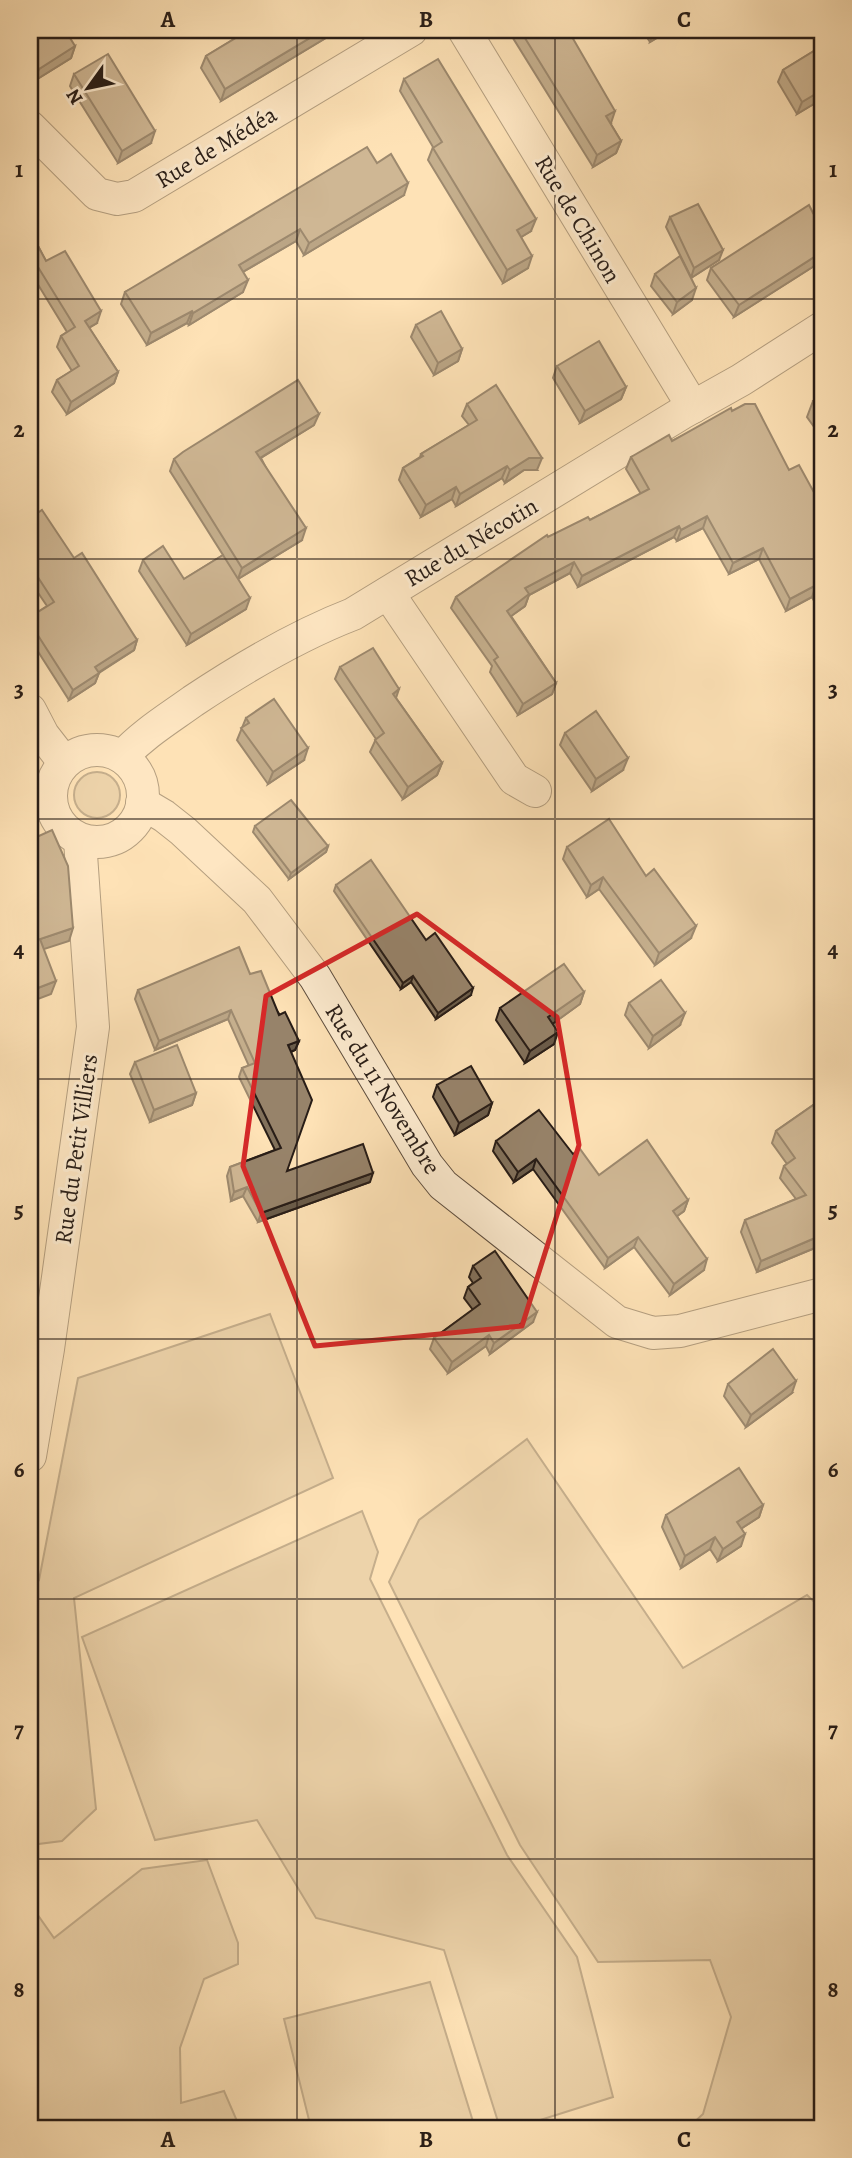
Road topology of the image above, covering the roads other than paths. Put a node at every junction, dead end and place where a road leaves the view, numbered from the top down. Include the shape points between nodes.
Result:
1 (411, 30) edge
2 (464, 30) edge
3 (30, 127) edge
4 (822, 328) edge
5 (693, 407) junction
6 (388, 593) junction
7 (30, 710) edge
8 (122, 757) junction
9 (64, 762) junction
10 (535, 791) dead end
11 (142, 803) junction
12 (40, 806) edge
13 (80, 840) junction
14 (822, 1294) edge
15 (30, 1456) edge

1 - 3 street, Rue de Médéa via 134,196 117,199 97,194
2 - 5 street, Rue de Chinon
4 - 5 street, Rue du Nécotin
5 - 6 street, Rue du Nécotin
6 - 8 street, Rue du Nécotin via 353,614 302,635 217,685 147,733
6 - 10 street via 514,779
7 - 9 street
8 - 9 street via 99,750
8 - 11 street via 139,777
9 - 12 street
11 - 13 street via 131,828 120,837 93,843
11 - 14 street, Rue du 11 Novembre via 183,831 257,900 314,977 443,1185 617,1322 653,1333 680,1331
12 - 13 street
13 - 15 street, Rue du Petit Villiers via 93,1027

